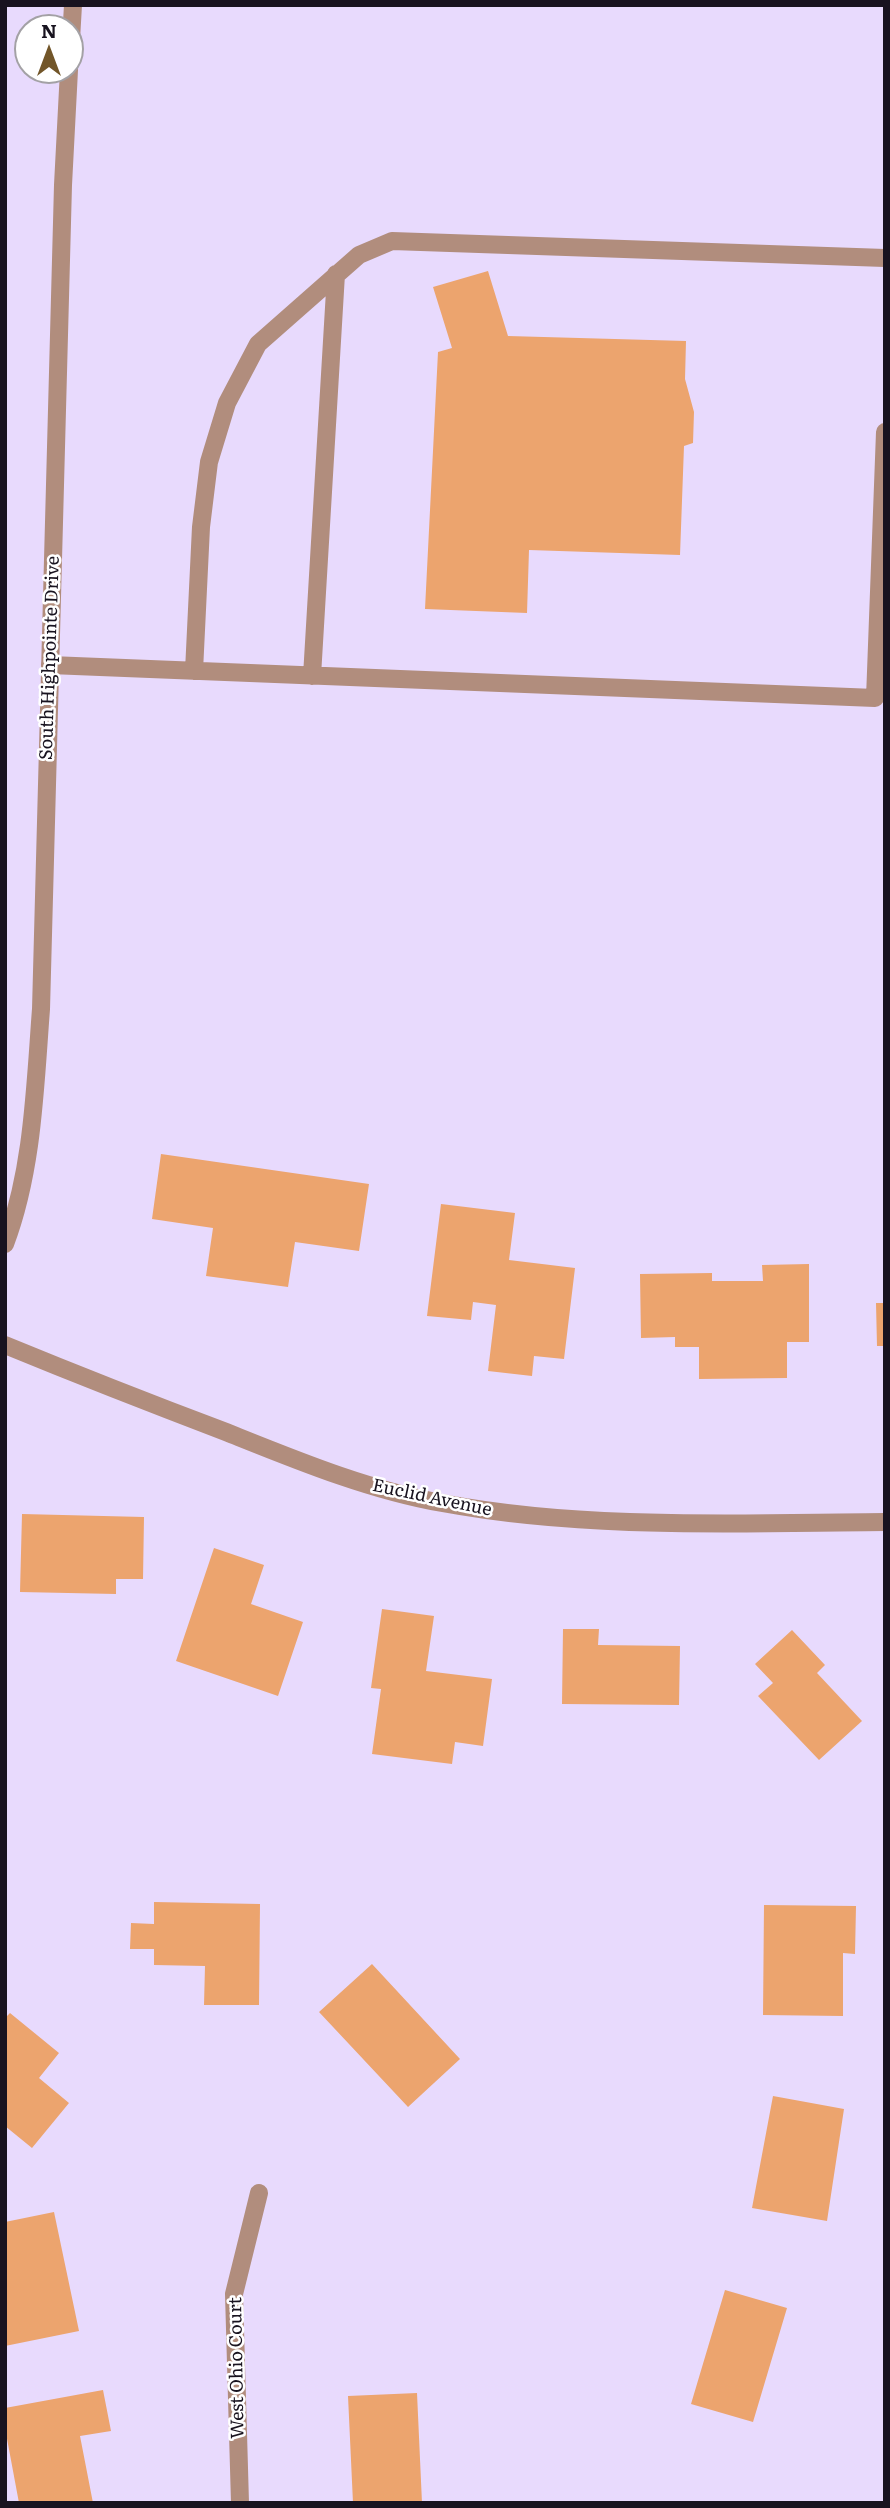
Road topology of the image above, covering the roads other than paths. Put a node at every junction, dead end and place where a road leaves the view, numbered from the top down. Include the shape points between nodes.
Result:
1 (68, 84) edge
2 (885, 258) edge
3 (336, 275) junction
4 (885, 432) edge
5 (50, 665) junction
6 (194, 671) junction
7 (312, 676) junction
8 (5, 1244) edge
9 (5, 1345) edge
10 (885, 1522) edge
11 (258, 2193) dead end
12 (240, 2503) edge

1 - 5 street, South Highpointe Drive
2 - 3 street via 392,241 359,255
3 - 6 street via 257,344 227,403 209,462 202,514
3 - 7 street
4 - 7 street via 875,698
5 - 6 street
5 - 8 street, South Highpointe Drive via 32,1120
6 - 7 street
9 - 10 street, Euclid Avenue via 286,1456 388,1491 439,1503 514,1515 651,1523
11 - 12 street, West Ohio Court via 234,2294

